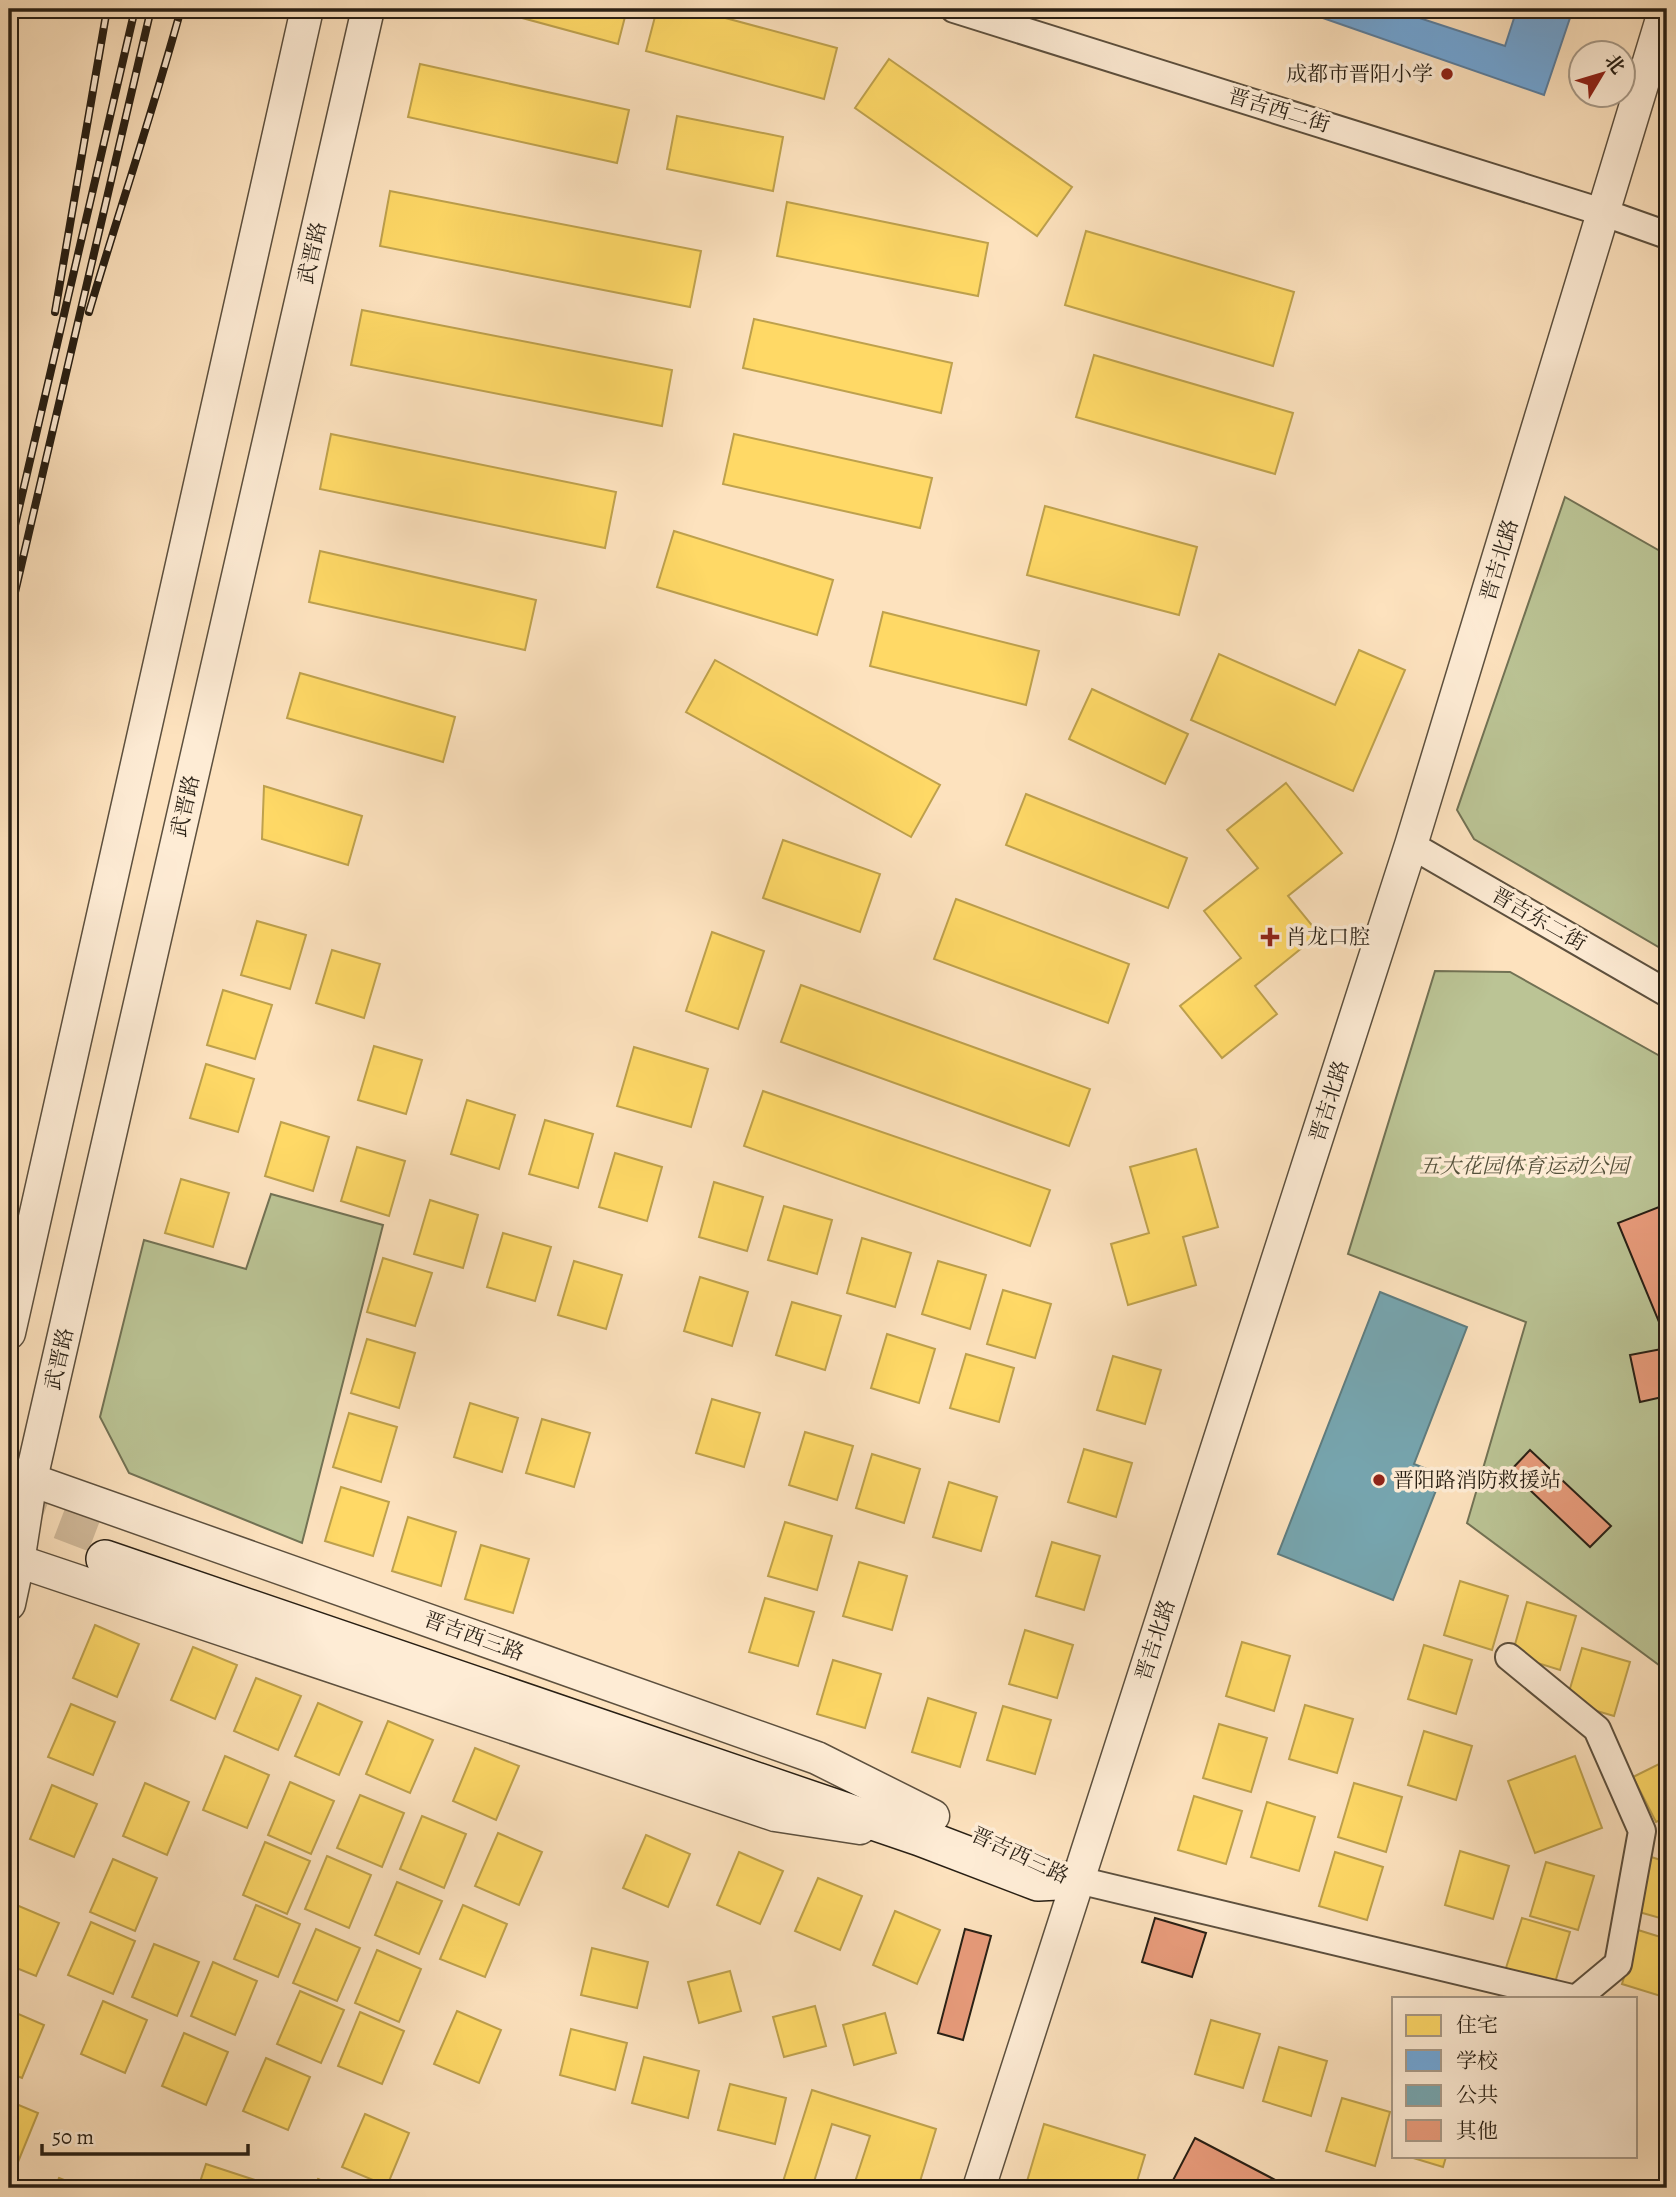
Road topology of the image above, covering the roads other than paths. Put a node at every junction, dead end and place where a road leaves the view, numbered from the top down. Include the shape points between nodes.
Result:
1 (307, 9) edge
2 (368, 9) edge
3 (954, 9) edge
4 (1665, 9) edge
5 (1605, 213) junction
6 (1667, 235) edge
7 (1411, 845) junction
8 (1667, 993) edge
9 (9, 1333) edge
10 (20, 1476) edge
11 (108, 1550) tunnel mouth
12 (13, 1560) edge
13 (9, 1604) edge
14 (1509, 1657) dead end
15 (926, 1827) junction
16 (1077, 1880) junction
17 (1568, 1997) edge
18 (1578, 1997) edge
19 (979, 2188) edge

1 - 9 street
2 - 10 street, 武晋路
3 - 5 street, 晋吉西二街
4 - 5 street, 晋吉北路
5 - 6 street, 晋吉西二街
5 - 7 street, 晋吉北路
7 - 8 street, 晋吉东二街
7 - 16 street, 晋吉北路
10 - 12 street, 武晋路
10 - 15 street, 晋吉西三路 via 817,1758
11 - 15 main road, 晋吉西三路
12 - 13 street, 武晋路
12 - 15 street, 晋吉西三路 via 775,1815
14 - 18 street via 1597,1729 1642,1831 1618,1964
15 - 16 main road, 晋吉西三路 via 1038,1882
16 - 17 street
16 - 19 street, 晋吉北路

